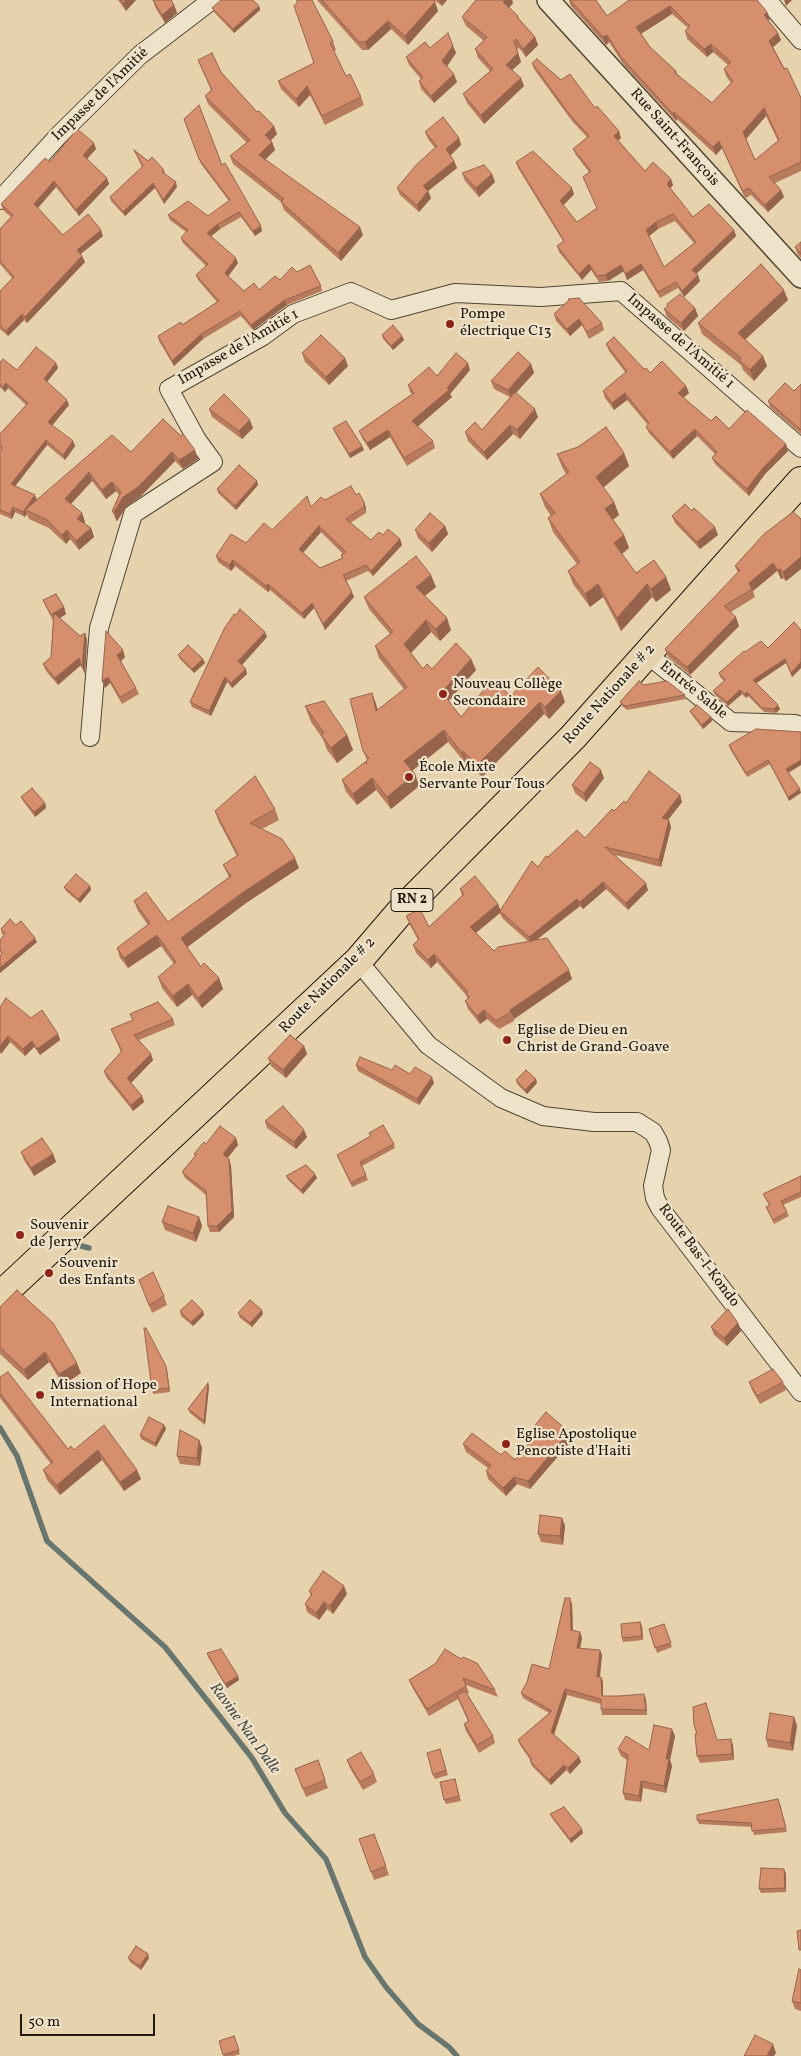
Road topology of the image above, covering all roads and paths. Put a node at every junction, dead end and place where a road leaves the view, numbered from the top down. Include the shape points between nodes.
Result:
1 (212, 0) edge
2 (767, 0) edge
3 (556, 2) edge
4 (801, 40) edge
5 (0, 200) edge
6 (801, 277) edge
7 (801, 448) edge
8 (801, 481) edge
9 (647, 654) junction
10 (801, 726) edge
11 (90, 738) dead end
12 (358, 961) junction
13 (0, 1296) edge
14 (801, 1392) edge

1 - 5 street, Impasse de l'Amitié via 140,54
2 - 4 street
3 - 6 street, Rue Saint-François
7 - 11 street, Impasse de l'Amitié 1 via 621,291 541,298 455,293 391,310 351,292 293,314 263,336 169,389 213,462 133,514 99,628
8 - 9 main road, Route Nationale # 2 / RN 2
9 - 10 street, Entrée Sable via 731,722
9 - 12 main road, Route Nationale # 2 / RN 2 via 573,737 400,912
12 - 13 main road, Route Nationale # 2 / RN 2
12 - 14 street, Route Bas-I-Kondo via 428,1045 501,1098 543,1116 594,1122 637,1122 653,1132 661,1150 653,1186 660,1208

